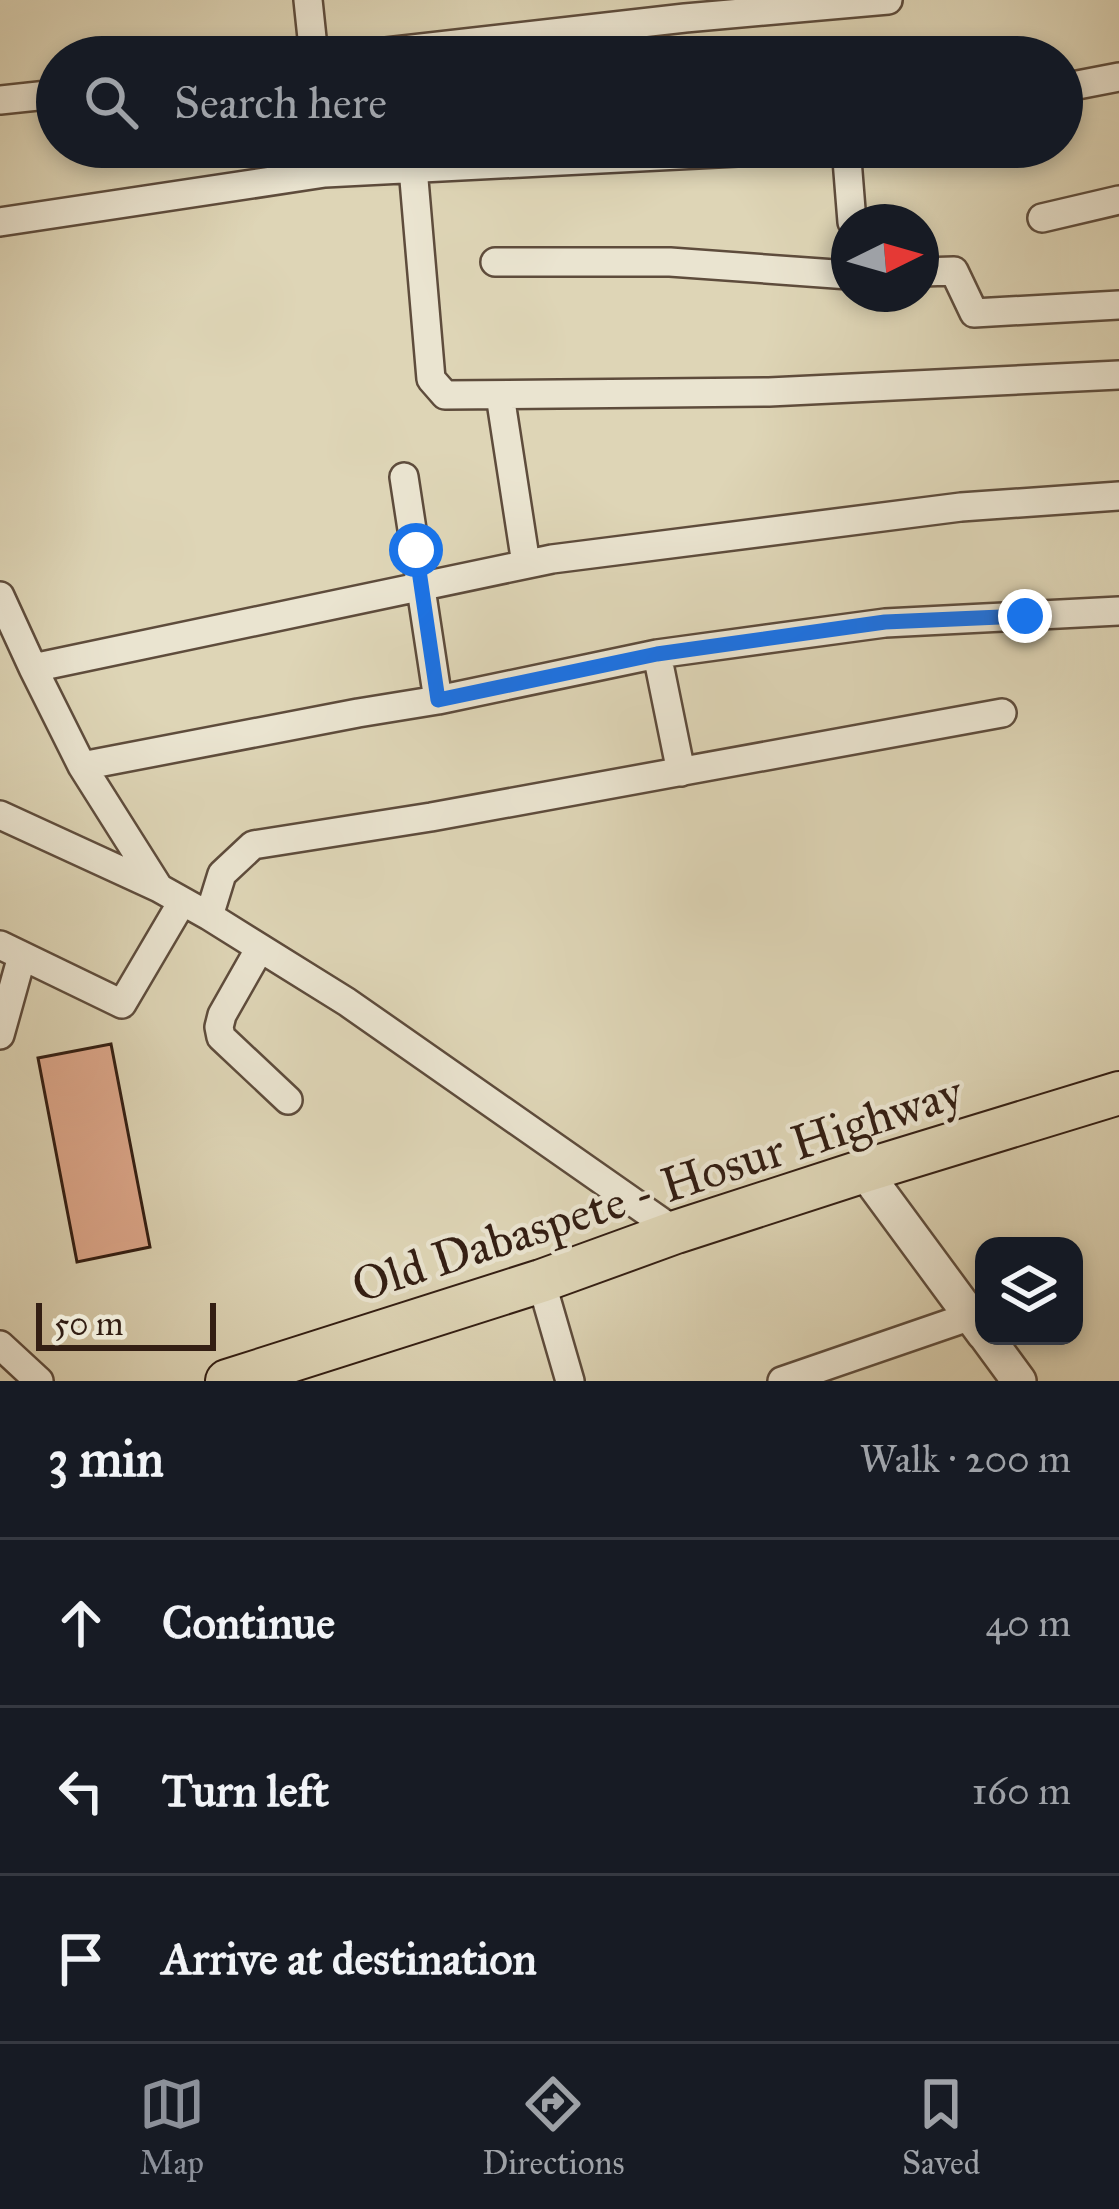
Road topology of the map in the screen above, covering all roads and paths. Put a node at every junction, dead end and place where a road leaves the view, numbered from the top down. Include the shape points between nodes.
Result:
1 (308, 0) edge
2 (888, 0) edge
3 (848, 2) edge
4 (312, 36) edge
5 (527, 36) edge
6 (1119, 77) edge
7 (1083, 84) edge
8 (36, 96) edge
9 (0, 100) edge
10 (413, 168) joint
11 (848, 168) edge
12 (1119, 200) edge
13 (851, 204) edge
14 (1042, 218) dead end
15 (0, 222) edge
16 (495, 262) dead end
17 (939, 271) edge
18 (831, 273) edge
19 (1119, 305) edge
20 (1119, 375) edge
21 (500, 395) junction
22 (404, 477) dead end
23 (1119, 496) edge
24 (526, 564) junction
25 (422, 586) junction
26 (0, 596) edge
27 (1119, 611) edge
28 (657, 654) junction
29 (32, 668) junction
30 (438, 700) junction
31 (1002, 713) dead end
32 (82, 766) junction
33 (681, 772) junction
34 (0, 815) edge
35 (171, 895) junction
36 (209, 916) junction
37 (260, 948) junction
38 (11, 951) edge
39 (0, 1035) edge
40 (1119, 1093) edge
41 (288, 1100) dead end
42 (864, 1171) junction
43 (676, 1232) junction
44 (541, 1281) junction
45 (975, 1321) edge
46 (975, 1329) edge
47 (0, 1345) edge
48 (992, 1345) edge
49 (39, 1381) edge
50 (227, 1381) edge
51 (570, 1381) edge
52 (782, 1381) edge
53 (1018, 1381) edge

1 - 4 street
2 - 3 street
3 - 5 street
6 - 7 street
8 - 9 street
10 - 15 street via 325,173
10 - 21 street via 431,379 445,395
11 - 13 street
12 - 14 street
16 - 18 street
17 - 19 street via 954,271 974,314
20 - 21 street
21 - 24 street
22 - 25 street
23 - 24 street via 941,509
24 - 25 street
25 - 29 street
25 - 30 street
26 - 29 street
27 - 28 street via 885,622
28 - 30 street
28 - 33 street
29 - 32 street
30 - 32 street
31 - 33 street
32 - 35 street
33 - 36 street via 254,845 223,874
34 - 35 street
35 - 36 street
35 - 38 street via 122,1004
36 - 37 street
37 - 41 street via 219,1027
37 - 43 street
38 - 39 street
40 - 42 main road, Old Dabaspete - Hosur Highway
42 - 43 main road, Old Dabaspete - Hosur Highway
42 - 45 street
43 - 44 main road, Old Dabaspete - Hosur Highway
44 - 50 main road, Old Dabaspete - Hosur Highway
44 - 51 street
46 - 52 street
47 - 49 street
48 - 53 street

